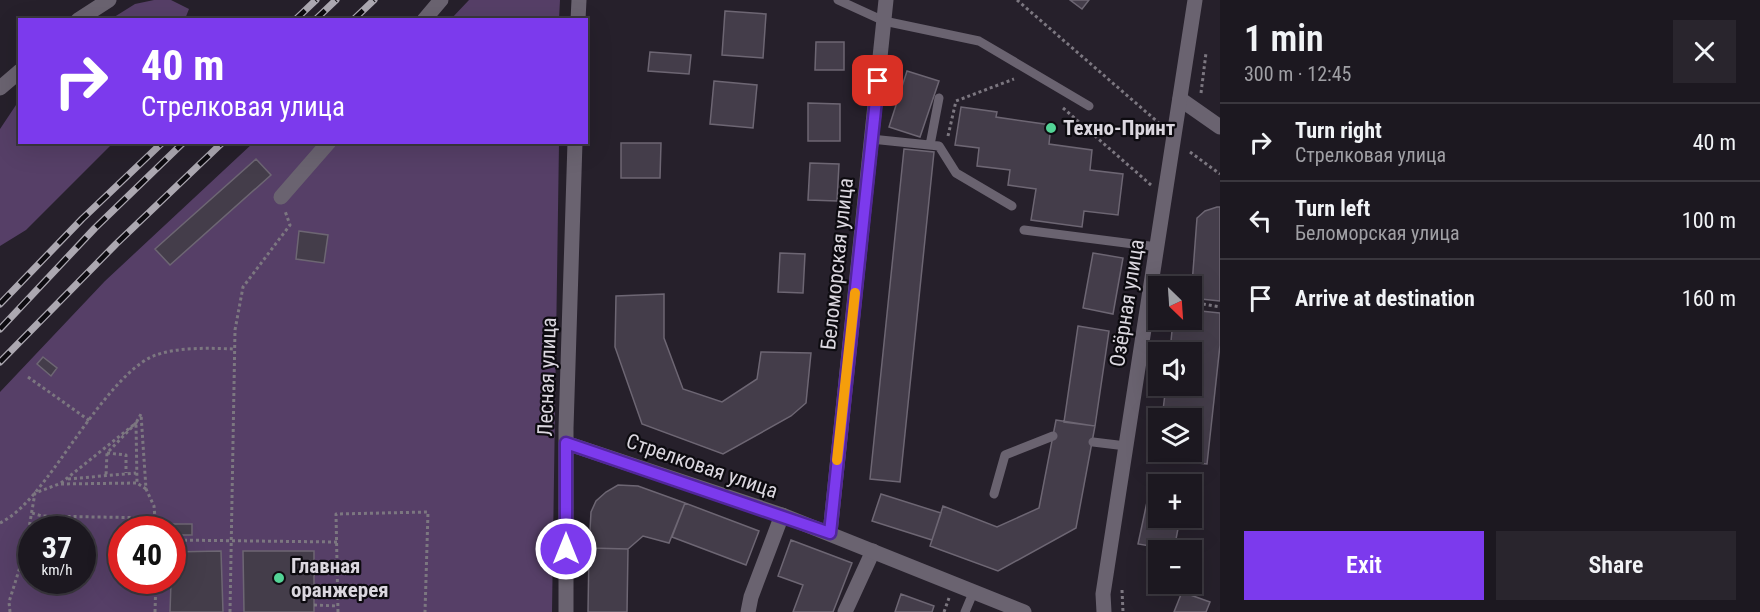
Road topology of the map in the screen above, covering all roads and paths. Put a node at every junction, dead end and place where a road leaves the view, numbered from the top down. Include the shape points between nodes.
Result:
1 (109, 0) edge
2 (441, 0) edge
3 (579, 0) edge
4 (838, 0) edge
5 (886, 0) edge
6 (1017, 0) edge
7 (1196, 0) edge
8 (81, 18) edge
9 (426, 18) edge
10 (578, 18) edge
11 (884, 21) junction
12 (18, 73) edge
13 (1020, 76) dead end
14 (0, 88) edge
15 (939, 98) dead end
16 (1180, 99) junction
17 (1061, 106) dead end
18 (1089, 106) dead end
19 (1164, 127) dead end
20 (1220, 127) edge
21 (871, 139) junction
22 (327, 144) edge
23 (575, 144) edge
24 (930, 145) junction
25 (1190, 152) dead end
26 (944, 154) junction
27 (1220, 174) edge
28 (1154, 188) dead end
29 (281, 197) joint
30 (1012, 206) dead end
31 (1024, 230) dead end
32 (1157, 247) junction
33 (1202, 304) edge
34 (1220, 307) edge
35 (234, 349) junction
36 (28, 377) dead end
37 (90, 421) junction
38 (136, 423) junction
39 (1053, 436) dead end
40 (1093, 442) dead end
41 (566, 443) junction
42 (1126, 446) junction
43 (107, 453) junction
44 (136, 454) junction
45 (126, 455) junction
46 (137, 472) junction
47 (126, 473) junction
48 (106, 475) junction
49 (66, 479) junction
50 (137, 483) junction
51 (59, 484) junction
52 (146, 489) junction
53 (35, 493) junction
54 (994, 494) dead end
55 (32, 513) junction
56 (782, 515) junction
57 (155, 516) edge
58 (108, 517) edge
59 (0, 523) edge
60 (830, 533) junction
61 (186, 540) edge
62 (229, 541) junction
63 (337, 542) junction
64 (873, 552) junction
65 (973, 593) junction
66 (156, 594) edge
67 (750, 604) edge
68 (314, 605) dead end
69 (338, 606) junction
70 (10, 612) edge
71 (155, 612) edge
72 (230, 612) edge
73 (338, 612) edge
74 (425, 612) edge
75 (567, 612) edge
76 (845, 612) edge
77 (965, 612) edge
78 (1024, 612) edge
79 (1104, 612) edge

1 - 8 street
2 - 9 street
3 - 10 street
4 - 11 lane
5 - 11 street, Беломорская улица
6 - 19 path
7 - 16 street, Озёрная улица
11 - 18 lane via 979,41
11 - 21 street, Беломорская улица
12 - 14 street
13 - 26 path via 956,101
15 - 24 lane
16 - 20 street
16 - 32 street, Озёрная улица
17 - 28 path
21 - 24 lane
21 - 60 street, Беломорская улица
22 - 29 street
23 - 41 street, Лесная улица
24 - 26 lane via 939,146
25 - 27 path
26 - 30 lane via 956,173
29 - 35 path via 290,225 243,287
31 - 32 lane
32 - 42 street, Озёрная улица
33 - 34 path
35 - 37 path via 157,354 144,360 123,377
35 - 62 path
36 - 37 path
37 - 53 path
38 - 43 path
38 - 44 path
38 - 49 path
38 - 52 path via 141,414
39 - 54 lane via 1005,454
40 - 42 lane
41 - 56 street, Стрелковая улица
41 - 75 street, Лесная улица
42 - 79 street, Озёрная улица via 1102,594
43 - 45 path
43 - 48 path
44 - 45 path
44 - 46 path
45 - 47 path
46 - 47 path
46 - 50 path
47 - 48 path
48 - 49 path
49 - 51 path
50 - 51 path
50 - 52 path
51 - 53 path
52 - 57 path
53 - 55 path
53 - 59 path
55 - 58 path
55 - 70 path via 9,602
56 - 60 street, Стрелковая улица
56 - 67 street
60 - 64 street, Стрелковая улица
61 - 62 path
62 - 63 path
62 - 72 path
63 - 69 path
63 - 74 path via 336,514 428,512
64 - 65 street, Стрелковая улица
64 - 76 street
65 - 77 lane
65 - 78 street, Стрелковая улица
66 - 71 path
68 - 69 path
69 - 73 path

